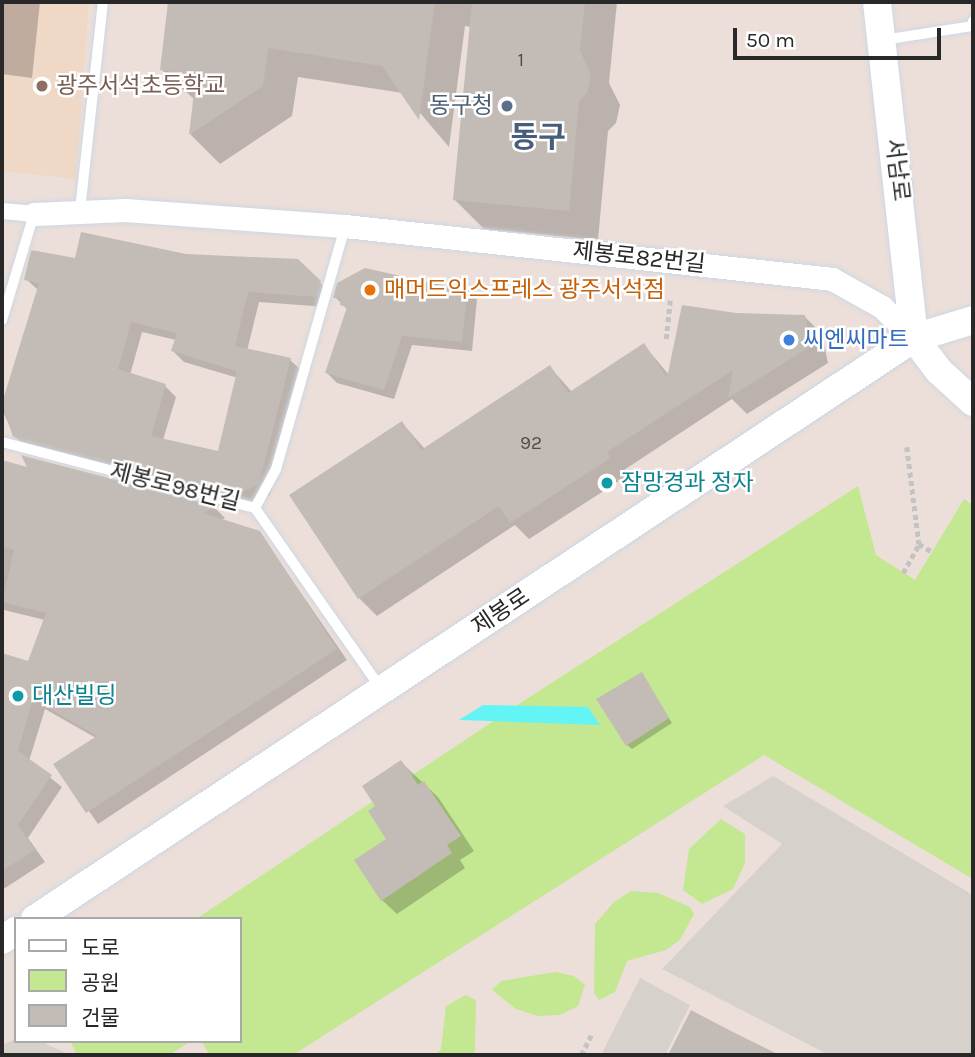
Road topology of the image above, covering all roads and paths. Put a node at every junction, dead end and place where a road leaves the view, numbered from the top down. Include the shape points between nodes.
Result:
1 (103, 2) edge
2 (877, 2) edge
3 (973, 22) edge
4 (880, 40) junction
5 (80, 210) junction
6 (2, 211) edge
7 (34, 214) junction
8 (345, 226) junction
9 (670, 300) dead end
10 (2, 320) edge
11 (973, 320) edge
12 (915, 338) junction
13 (666, 339) dead end
14 (973, 402) edge
15 (2, 442) edge
16 (907, 447) dead end
17 (255, 508) junction
18 (919, 544) junction
19 (933, 552) dead end
20 (903, 573) dead end
21 (382, 691) junction
22 (38, 917) edge
23 (592, 1032) dead end
24 (581, 1055) edge

1 - 5 lane
2 - 4 street, 서남로
3 - 4 lane via 972,26
4 - 12 street, 서남로
5 - 7 street, 제봉로82번길
5 - 8 street, 제봉로82번길
6 - 7 street, 제봉로82번길
7 - 10 lane
8 - 12 street, 제봉로82번길 via 832,279 882,307
8 - 17 lane via 276,468
9 - 13 path
11 - 12 street, 제봉로
12 - 14 street via 939,371
12 - 21 street, 제봉로
15 - 17 lane, 제봉로98번길
16 - 18 path
17 - 21 lane, 제봉로98번길
18 - 19 path
18 - 20 path
21 - 22 street, 제봉로
23 - 24 path

